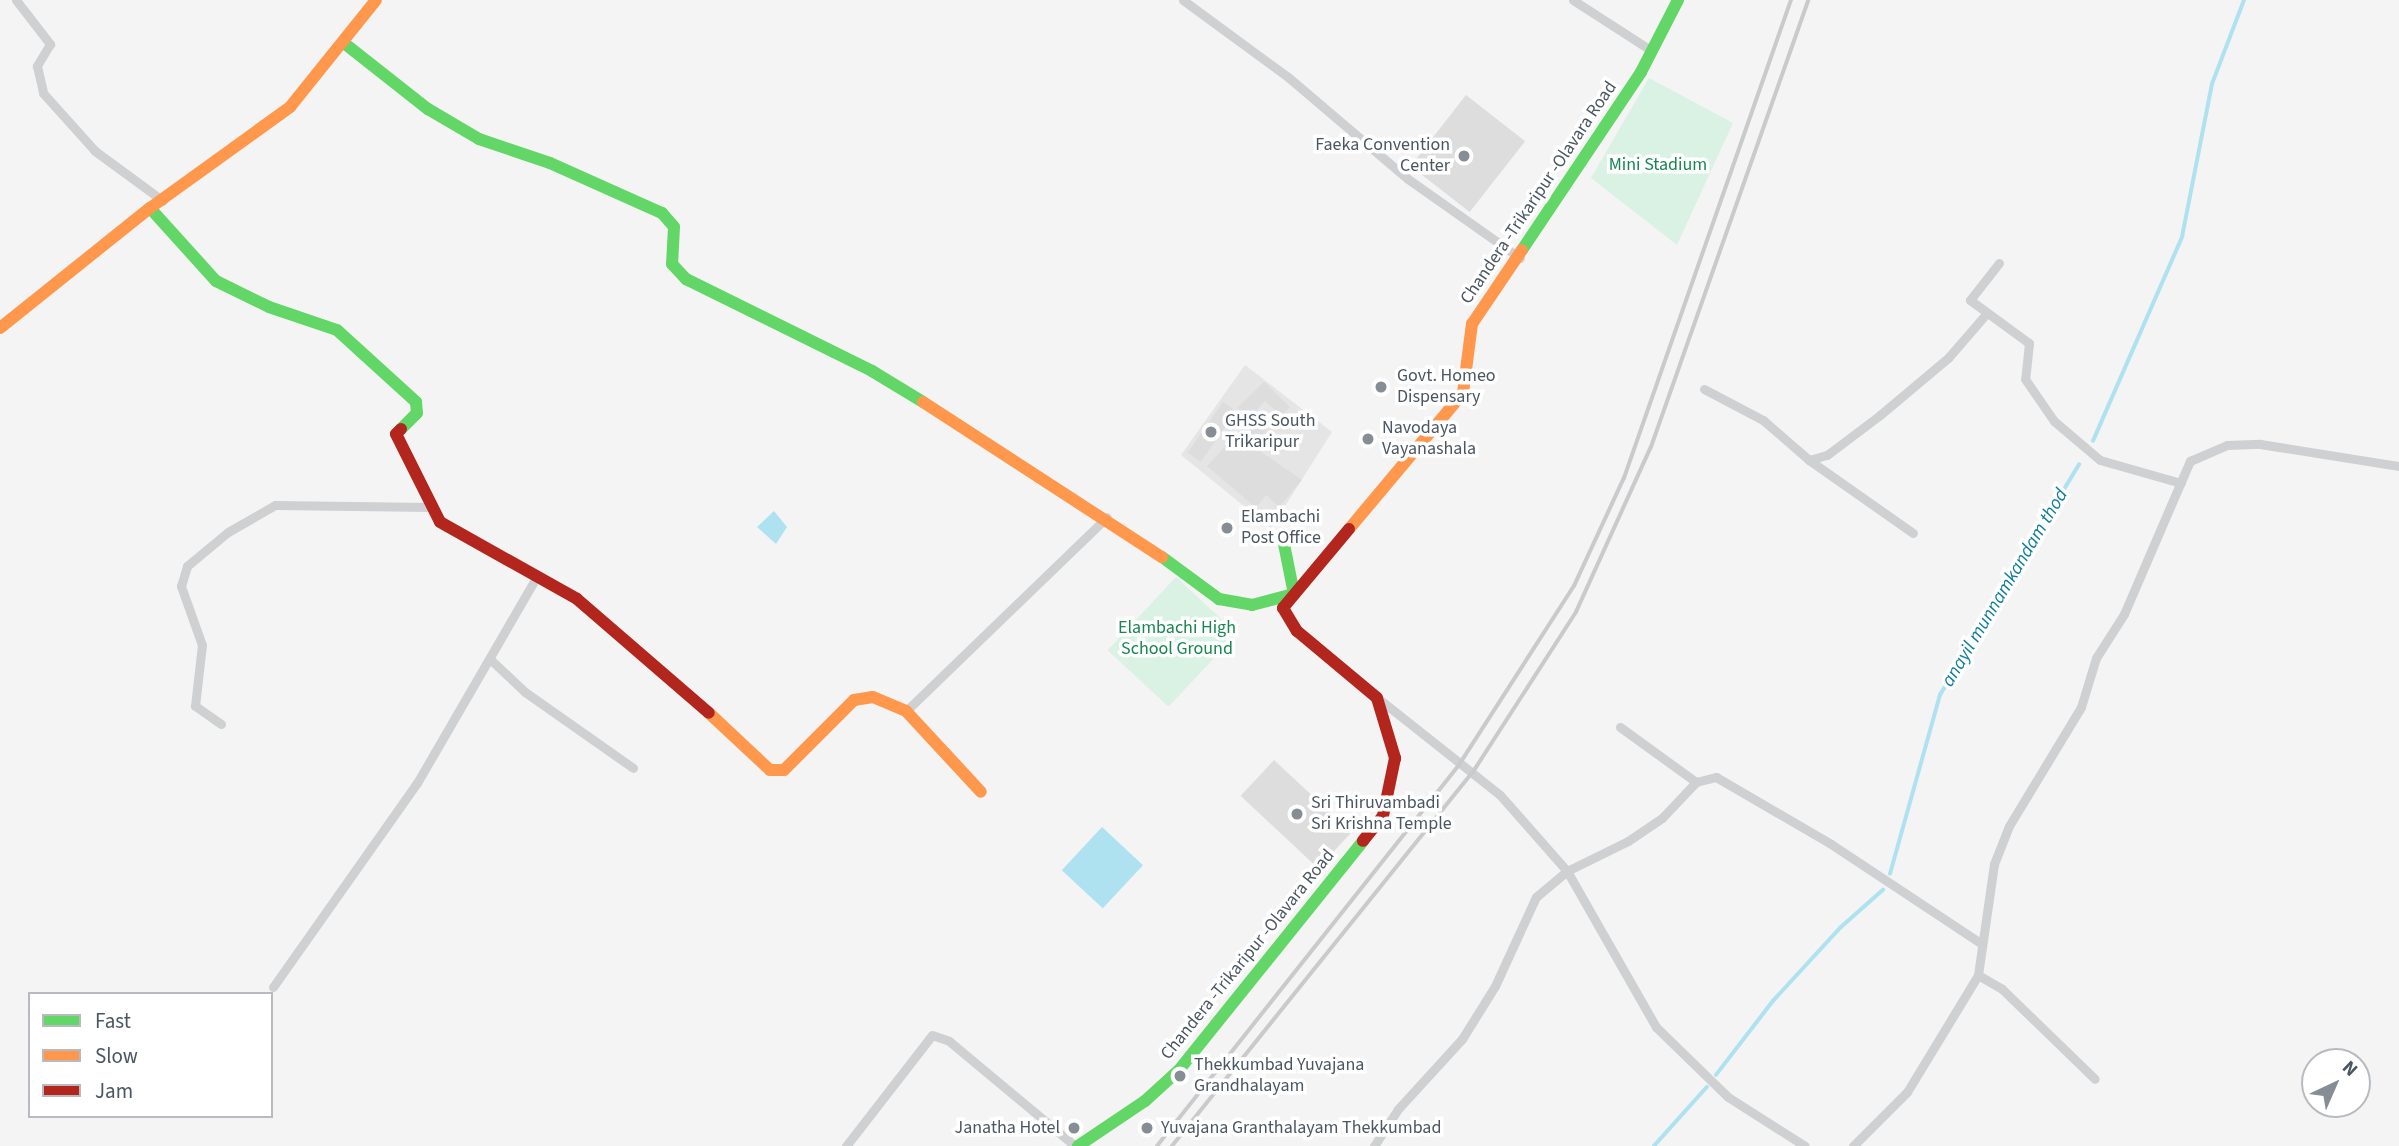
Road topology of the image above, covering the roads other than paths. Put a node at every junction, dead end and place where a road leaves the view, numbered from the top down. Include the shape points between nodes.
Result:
1 (16, 0) edge
2 (376, 0) edge
3 (1183, 0) edge
4 (1573, 0) edge
5 (1678, 0) edge
6 (344, 43) junction
7 (1652, 51) junction
8 (163, 201) junction
9 (150, 208) junction
10 (1520, 258) junction
11 (1999, 263) dead end
12 (1986, 314) junction
13 (0, 328) edge
14 (1704, 389) dead end
15 (1809, 460) junction
16 (2399, 466) edge
17 (2181, 483) junction
18 (430, 507) junction
19 (1107, 517) junction
20 (1913, 533) dead end
21 (1283, 539) dead end
22 (536, 578) junction
23 (1294, 594) junction
24 (491, 660) junction
25 (1377, 698) junction
26 (906, 711) junction
27 (221, 724) dead end
28 (1620, 727) dead end
29 (633, 768) dead end
30 (1696, 782) junction
31 (981, 792) dead end
32 (1567, 871) junction
33 (1982, 944) junction
34 (1978, 975) junction
35 (273, 987) dead end
36 (2095, 1079) dead end
37 (846, 1146) edge
38 (1077, 1146) edge
39 (1374, 1146) edge
40 (1805, 1146) edge
41 (1853, 1146) edge

1 - 8 street via 50,44 37,66 43,93 95,151
2 - 6 street
3 - 10 street via 1288,77 1389,165
4 - 7 street
5 - 7 street, Chandera -Trikaripur -Olavara Road
6 - 8 street via 290,107
6 - 19 street via 428,110 479,139 550,163 662,213 674,227 672,264 686,279 872,371
7 - 10 street, Chandera -Trikaripur -Olavara Road via 1557,192
8 - 9 street
9 - 13 street
9 - 18 street via 186,254 216,281 269,307 337,330 416,402 417,413 396,434
10 - 23 street, Chandera -Trikaripur -Olavara Road via 1472,324 1463,393
11 - 12 street via 1970,300
12 - 15 street via 1948,358 1880,415 1827,455
12 - 17 street via 2029,343 2025,379 2063,428 2100,460
14 - 15 street via 1763,420
15 - 20 street
16 - 17 street via 2287,446 2227,445 2190,461
17 - 33 street via 2124,614 2096,658 2081,707 2009,826 1994,864
18 - 22 street via 440,522
18 - 27 street via 275,505 228,532 187,566 180,578 202,645 195,706
19 - 23 street via 1219,599 1252,605
19 - 26 street
21 - 23 street
22 - 24 street
22 - 26 street via 577,599 628,638 770,770 785,770 854,700 873,697
23 - 25 street via 1283,608 1286,618
24 - 29 street via 526,692
24 - 35 street via 417,783
25 - 32 street via 1500,795
25 - 38 street, Chandera -Trikaripur -Olavara Road via 1395,758 1383,816 1179,1070 1145,1101
26 - 31 street
28 - 30 street via 1646,751
30 - 32 street via 1662,818
30 - 33 street via 1716,777 1830,844
32 - 39 street via 1536,897 1496,985 1462,1039 1398,1109
32 - 40 street via 1656,1027 1701,1076
33 - 34 street
34 - 36 street via 2002,989
34 - 41 street via 1907,1092
37 - 38 street via 932,1035 949,1041

